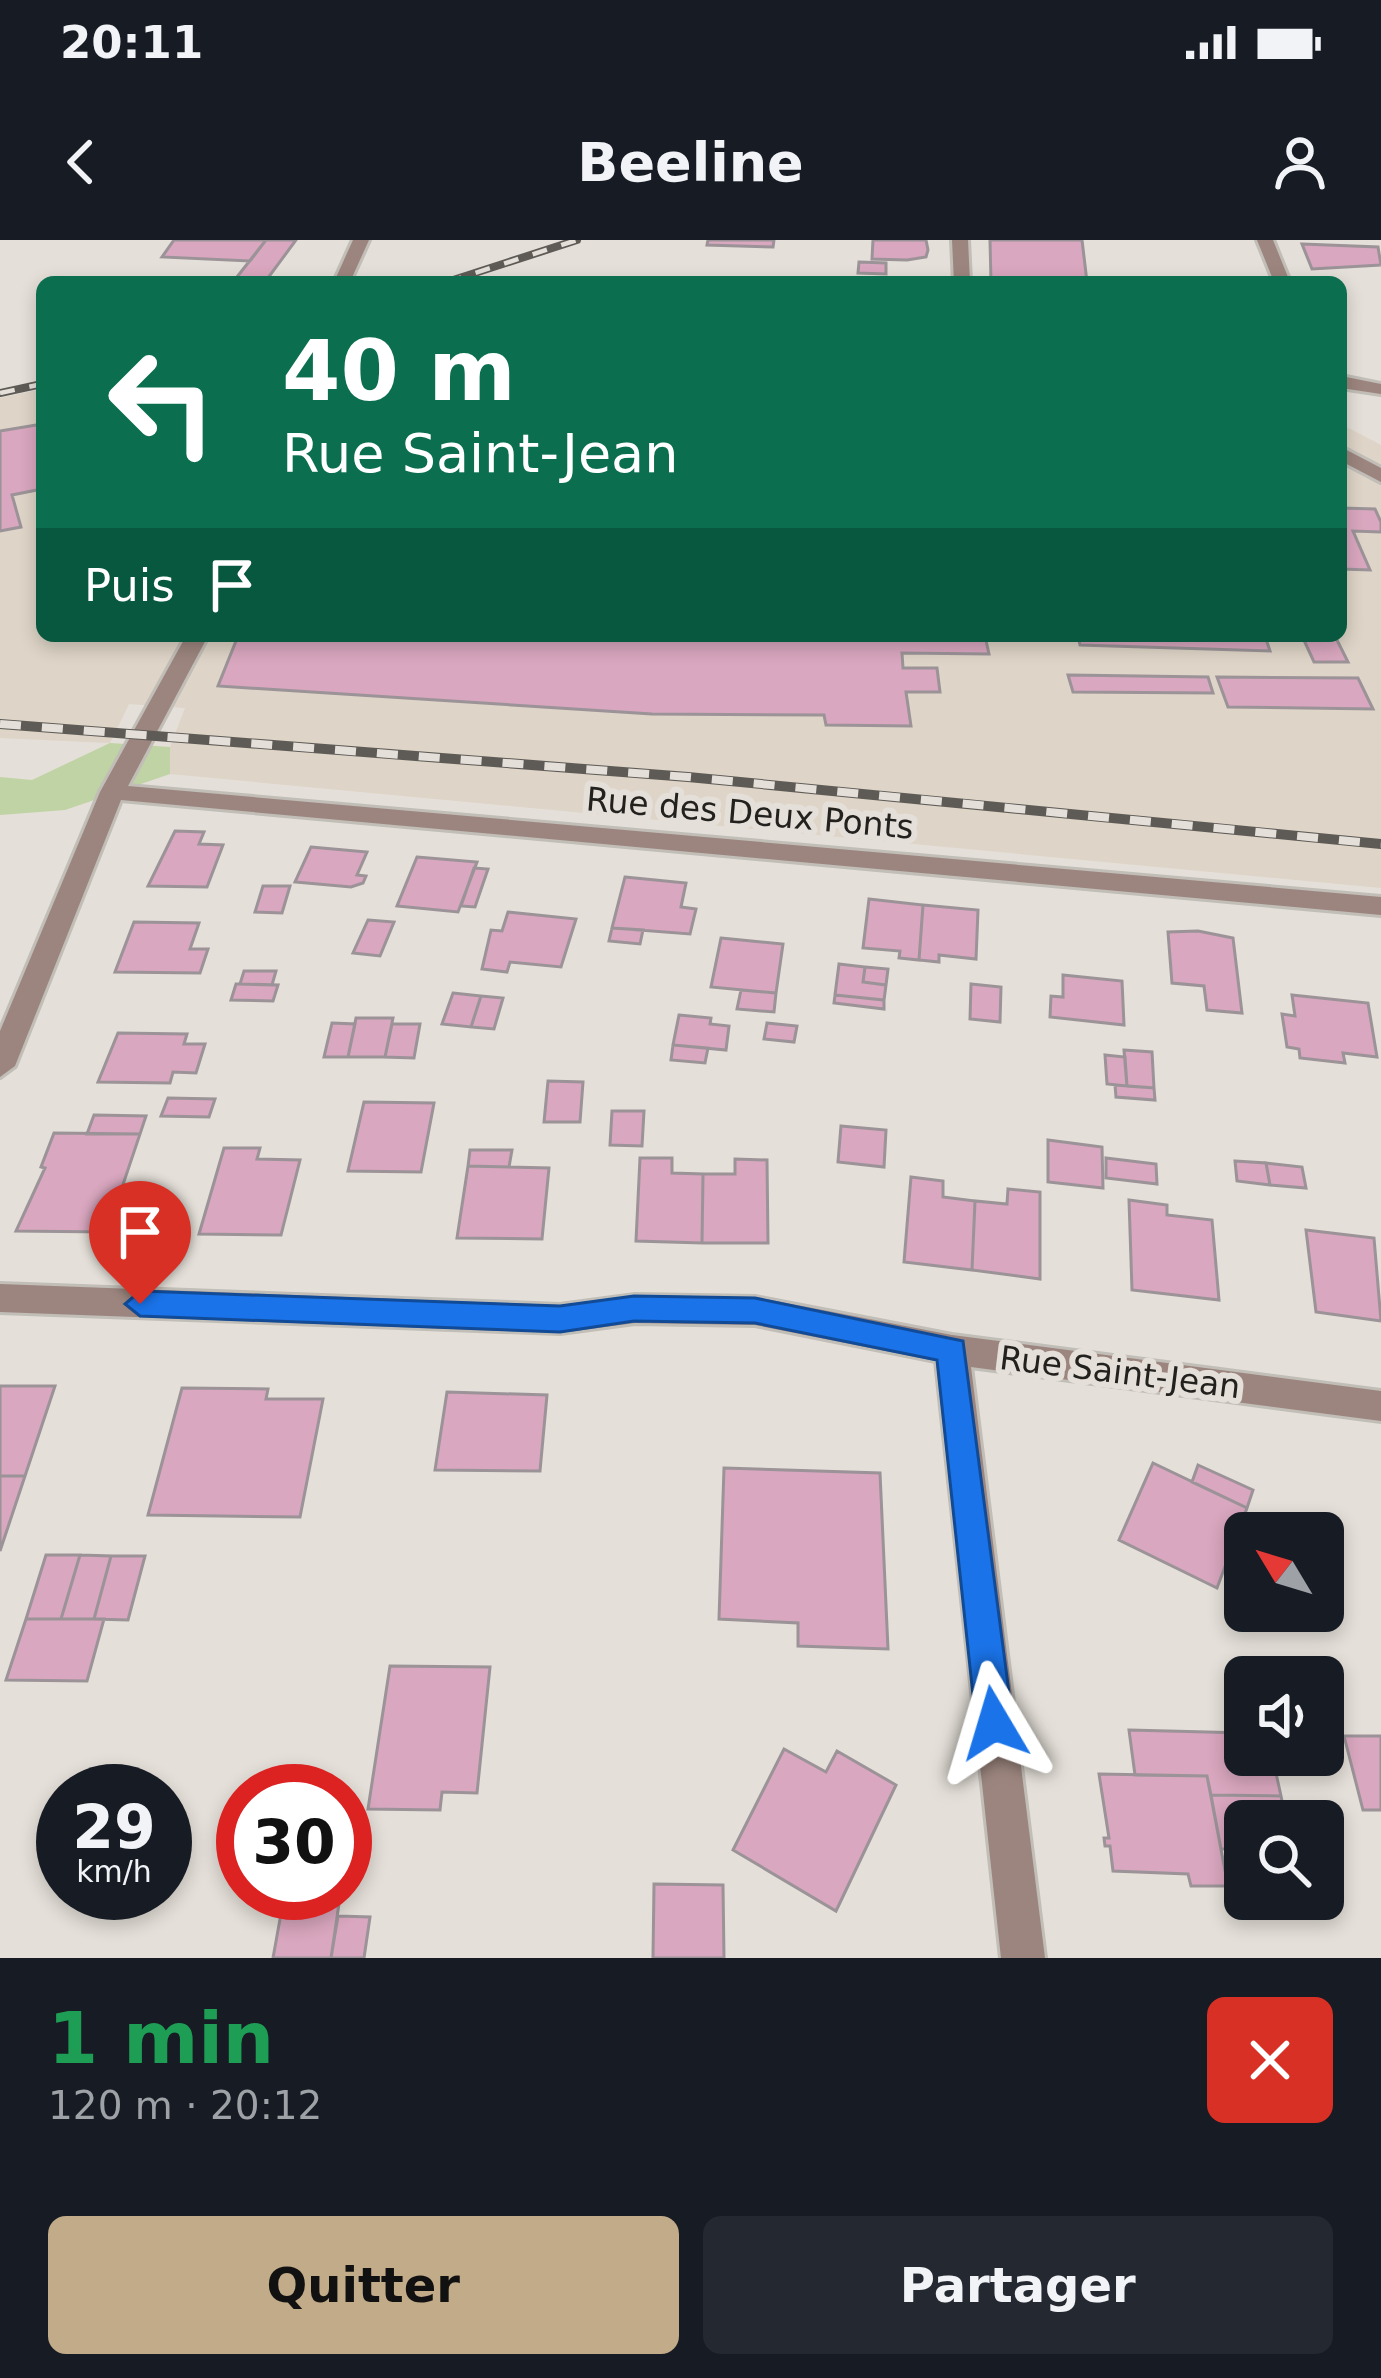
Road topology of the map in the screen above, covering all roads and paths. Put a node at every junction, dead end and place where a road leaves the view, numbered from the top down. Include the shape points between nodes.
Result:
1 (362, 240) edge
2 (960, 240) edge
3 (1265, 240) edge
4 (345, 276) edge
5 (962, 276) edge
6 (1280, 276) edge
7 (1347, 384) edge
8 (1381, 389) edge
9 (1347, 456) edge
10 (1381, 476) edge
11 (194, 642) edge
12 (112, 792) junction
13 (1381, 907) edge
14 (0, 1066) edge
15 (0, 1298) edge
16 (952, 1350) junction
17 (1381, 1406) edge
18 (1023, 1958) edge

1 - 4 street
2 - 5 street
3 - 6 street
7 - 8 street
9 - 10 street
11 - 12 street
12 - 13 street, Rue des Deux Ponts
12 - 14 street
15 - 16 street, Rue Saint-Jean via 560,1319 634,1309 755,1311
16 - 17 street, Rue Saint-Jean
16 - 18 street

